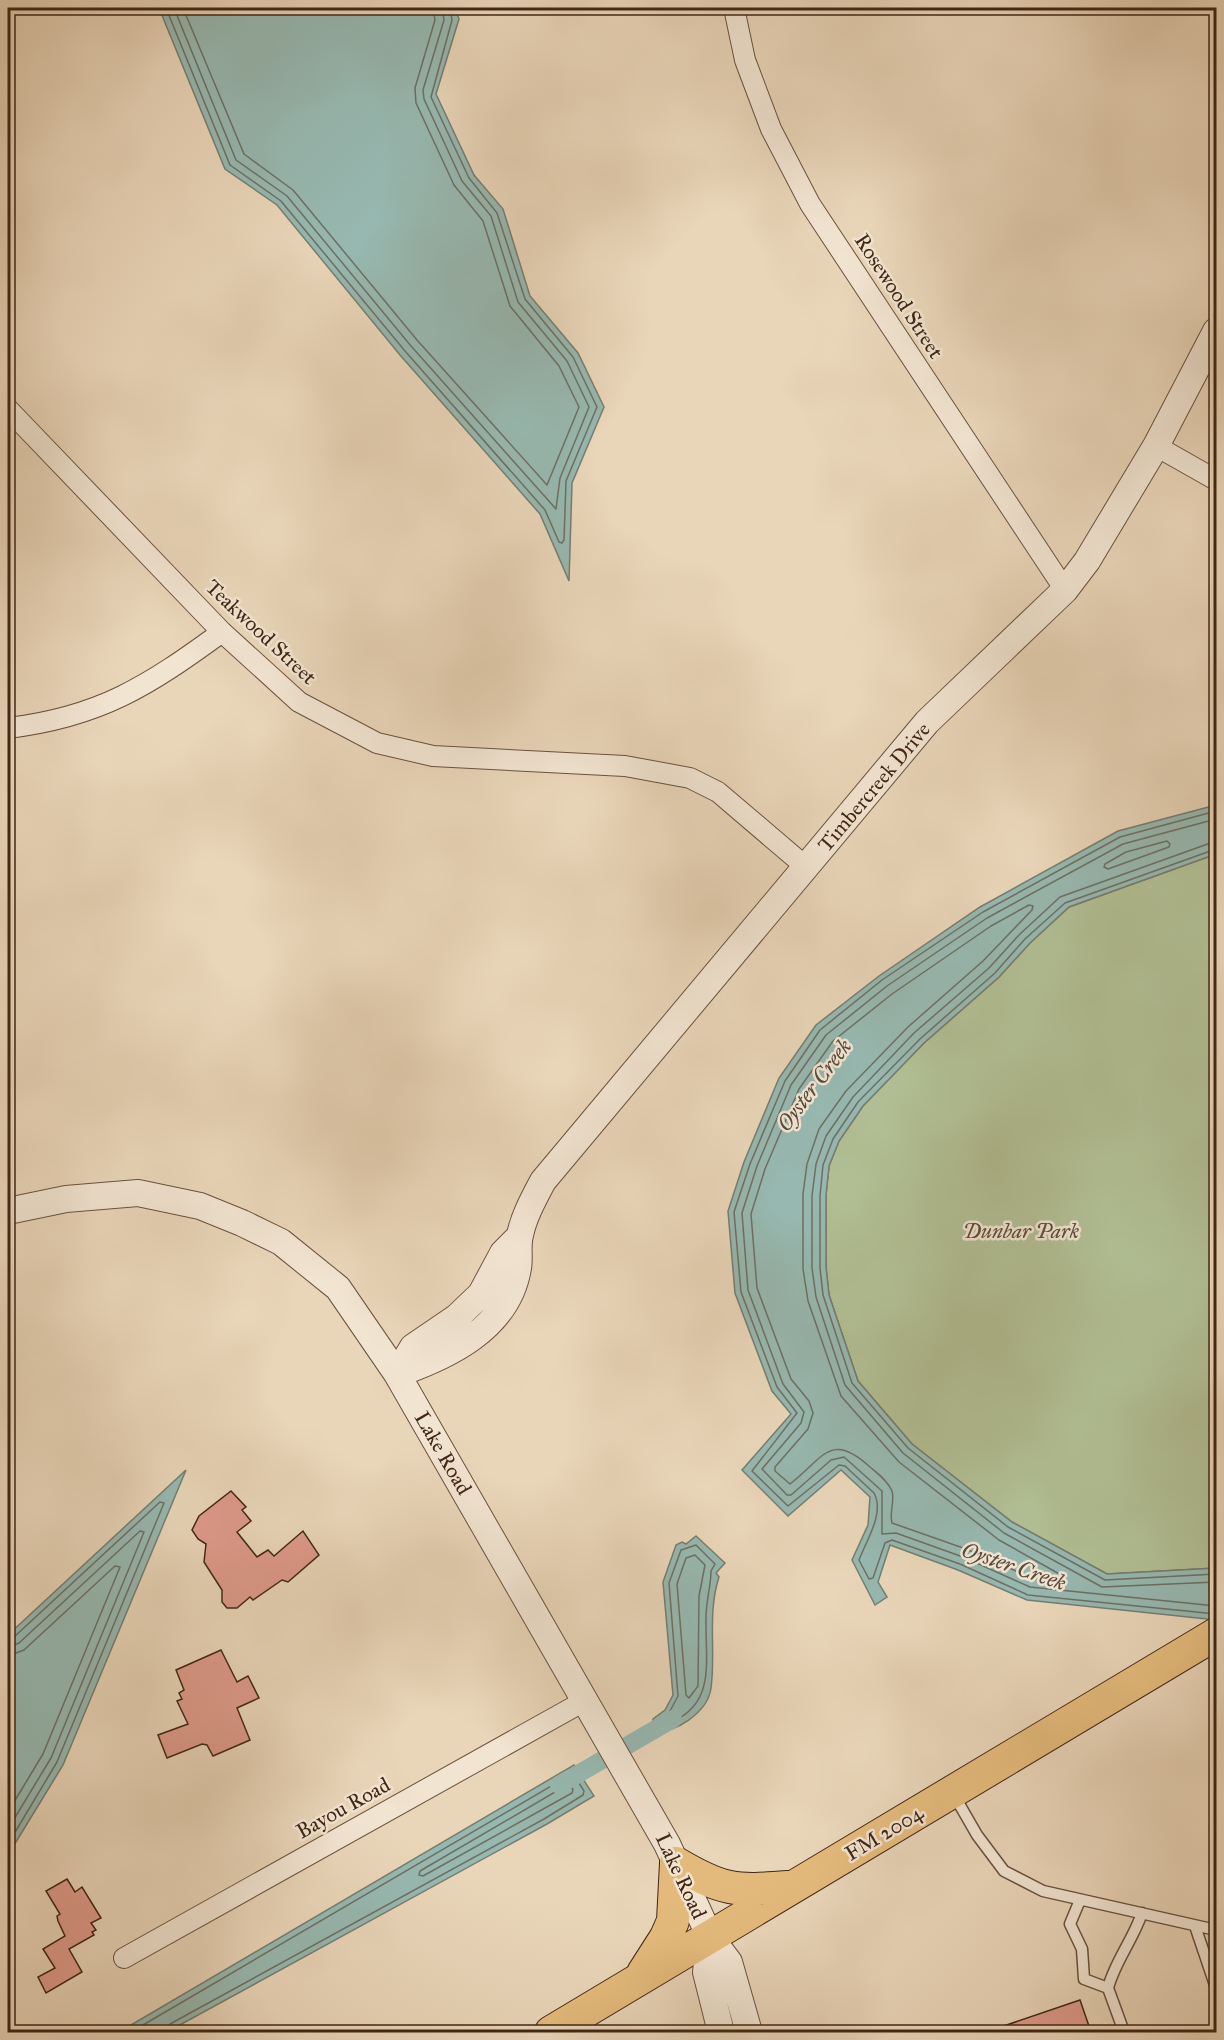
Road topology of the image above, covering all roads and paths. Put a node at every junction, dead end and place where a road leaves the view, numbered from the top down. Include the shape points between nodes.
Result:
1 (734, 8) edge
2 (1216, 332) edge
3 (8, 409) edge
4 (1156, 446) junction
5 (1216, 480) edge
6 (1065, 590) junction
7 (222, 632) junction
8 (8, 728) edge
9 (806, 867) junction
10 (8, 1211) edge
11 (397, 1374) junction
12 (1216, 1634) edge
13 (591, 1710) junction
14 (952, 1792) junction
15 (676, 1863) junction
16 (794, 1887) junction
17 (1080, 1900) junction
18 (1142, 1913) junction
19 (1195, 1926) junction
20 (1216, 1930) edge
21 (710, 1937) junction
22 (124, 1958) dead end
23 (639, 1980) junction
24 (1108, 1988) junction
25 (1216, 1988) edge
26 (551, 2032) edge
27 (721, 2032) edge
28 (749, 2032) edge
29 (1124, 2032) edge

1 - 6 street, Rosewood Street via 745,60 771,129 810,204
2 - 4 street, Timbercreek Drive
3 - 7 street, Teakwood Street
4 - 5 street
4 - 6 street, Timbercreek Drive via 1087,561
6 - 9 street, Timbercreek Drive via 927,723
7 - 8 street via 123,697 64,718
7 - 9 street, Teakwood Street via 299,702 377,744 433,756 625,766 690,778 718,792
9 - 11 street, Timbercreek Drive via 543,1180 519,1237 518,1267 503,1309 466,1342
10 - 11 street, Lake Road via 66,1199 138,1193 200,1206 242,1222 281,1242 338,1288
11 - 13 street, Lake Road
12 - 14 main road, FM 2004 / FM 2004
13 - 15 street, Lake Road
13 - 22 street, Bayou Road
14 - 16 main road, FM 2004 / FM 2004
14 - 17 lane via 1004,1871 1043,1892
15 - 16 main road via 723,1888 738,1891
15 - 21 street, Lake Road
15 - 23 main road via 673,1921
16 - 21 main road, FM 2004 / FM 2004
17 - 18 lane
17 - 24 lane via 1070,1923 1082,1949 1084,1980
18 - 19 lane
18 - 24 lane via 1112,1971
19 - 20 lane
19 - 25 lane
21 - 23 main road, FM 2004 / FM 2004
21 - 27 street, Lake Road via 706,1972
21 - 28 street, Lake Road via 729,1962
23 - 26 main road, FM 2004 / FM 2004
24 - 29 lane

